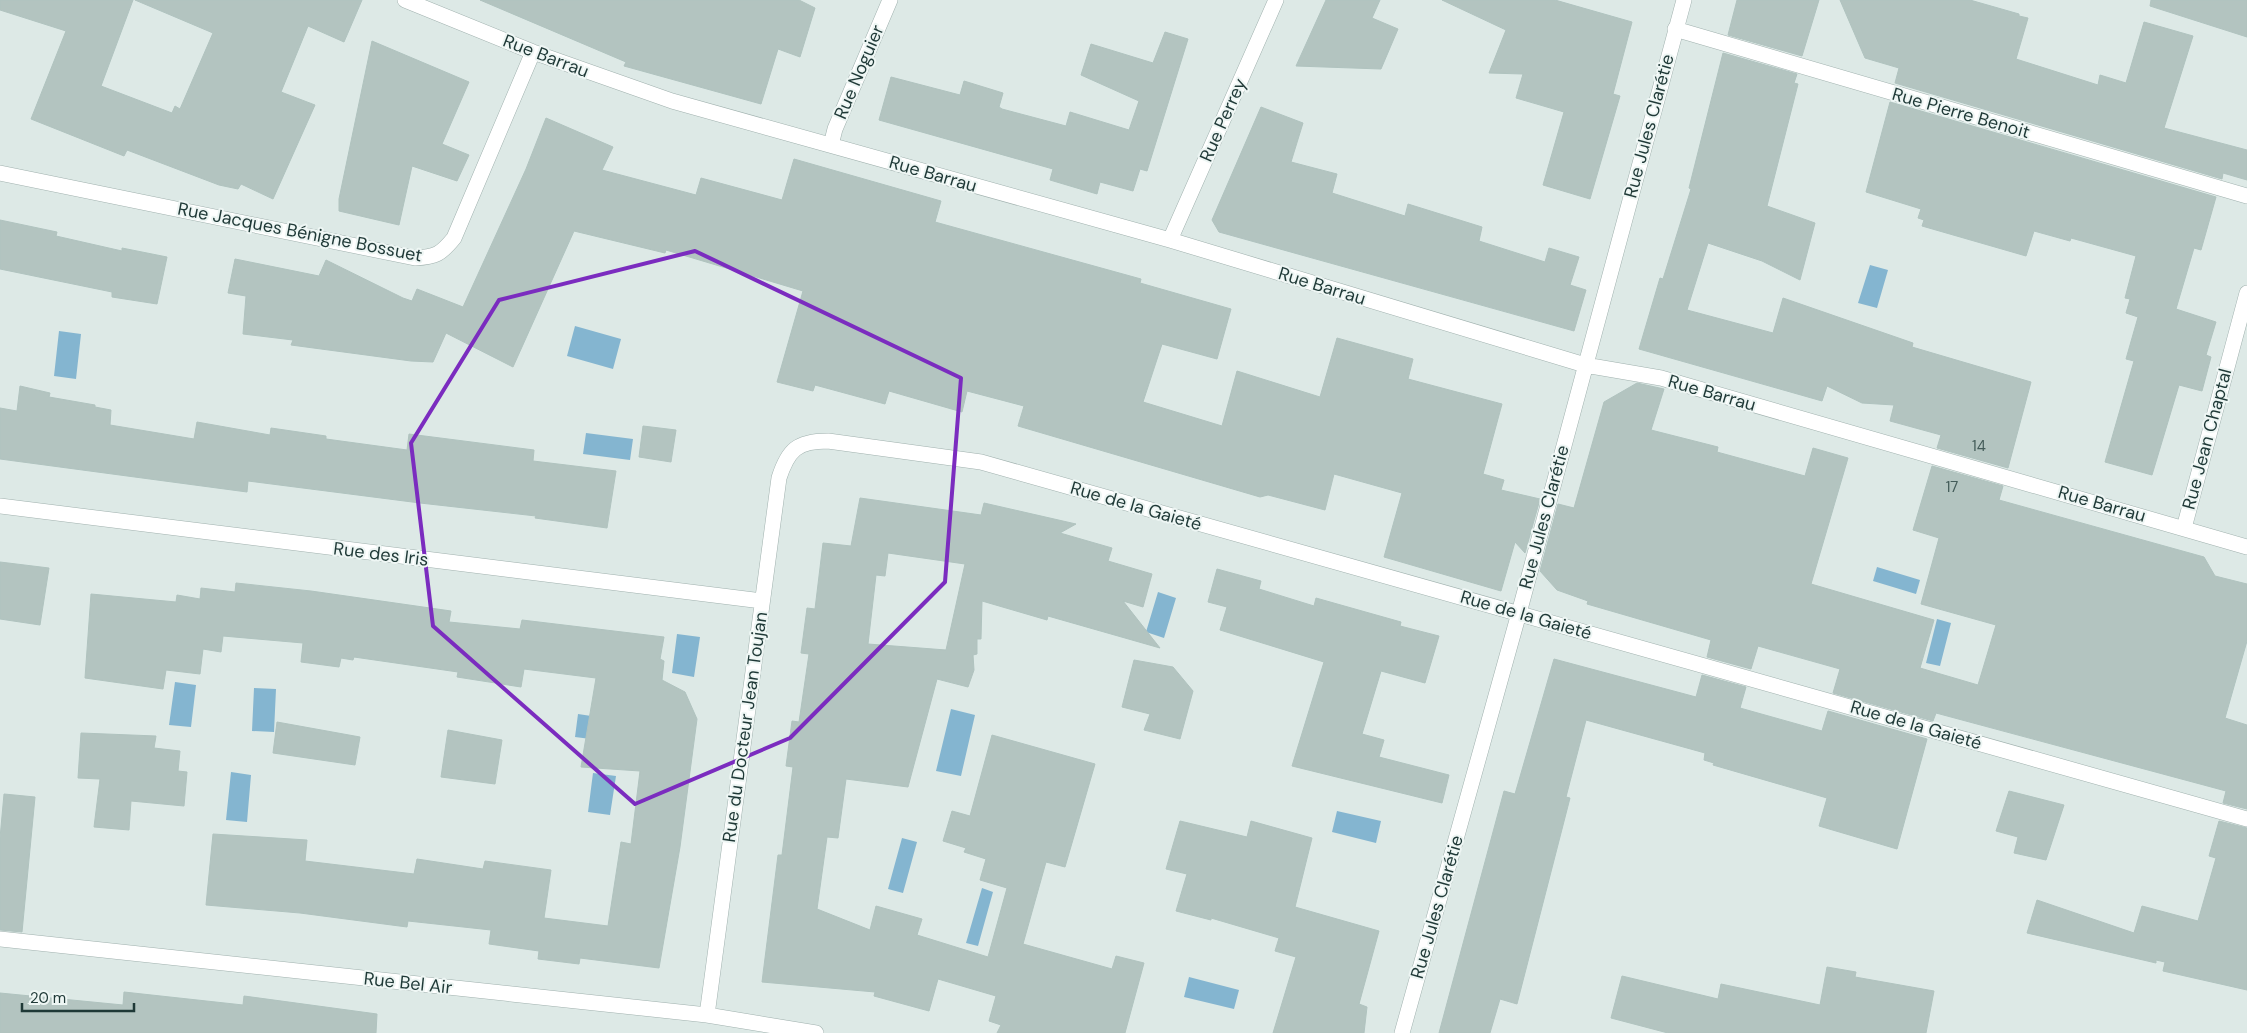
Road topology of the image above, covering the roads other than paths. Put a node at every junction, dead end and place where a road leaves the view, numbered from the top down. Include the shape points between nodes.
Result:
1 (405, 0) edge
2 (890, 0) edge
3 (1276, 0) edge
4 (1684, 0) edge
5 (438, 7) edge
6 (1675, 29) junction
7 (533, 52) junction
8 (830, 145) junction
9 (0, 173) edge
10 (2247, 196) edge
11 (1170, 240) junction
12 (2247, 293) edge
13 (1585, 365) junction
14 (800, 446) joint
15 (0, 506) edge
16 (2184, 528) junction
17 (2247, 547) edge
18 (762, 601) junction
19 (1519, 613) junction
20 (2247, 819) edge
21 (0, 940) edge
22 (707, 1015) junction
23 (816, 1033) edge
24 (1402, 1033) edge

1 - 5 street, Rue Barrau
2 - 8 street, Rue Noguier
3 - 11 street, Rue Perrey
4 - 6 street, Rue Jules Clarétie
5 - 7 street, Rue Barrau
6 - 10 street, Rue Pierre Benoit
6 - 13 street, Rue Jules Clarétie
7 - 8 street, Rue Barrau via 672,101
7 - 9 street, Rue Jacques Bénigne Bossuet via 454,238 444,250 432,257 415,258
8 - 11 street, Rue Barrau
11 - 13 street, Rue Barrau
12 - 16 street, Rue Jean Chaptal
13 - 16 street, Rue Barrau via 1661,378
13 - 19 street, Rue Jules Clarétie
14 - 18 street, Rue du Docteur Jean Toujan via 786,457 779,478
14 - 19 street, Rue de la Gaieté via 813,441 828,441 981,462
15 - 18 street, Rue des Iris
16 - 17 street, Rue Barrau
18 - 22 street, Rue du Docteur Jean Toujan
19 - 20 street, Rue de la Gaieté
19 - 24 street, Rue Jules Clarétie
21 - 22 street, Rue Bel Air
22 - 23 street, Rue Bel Air

